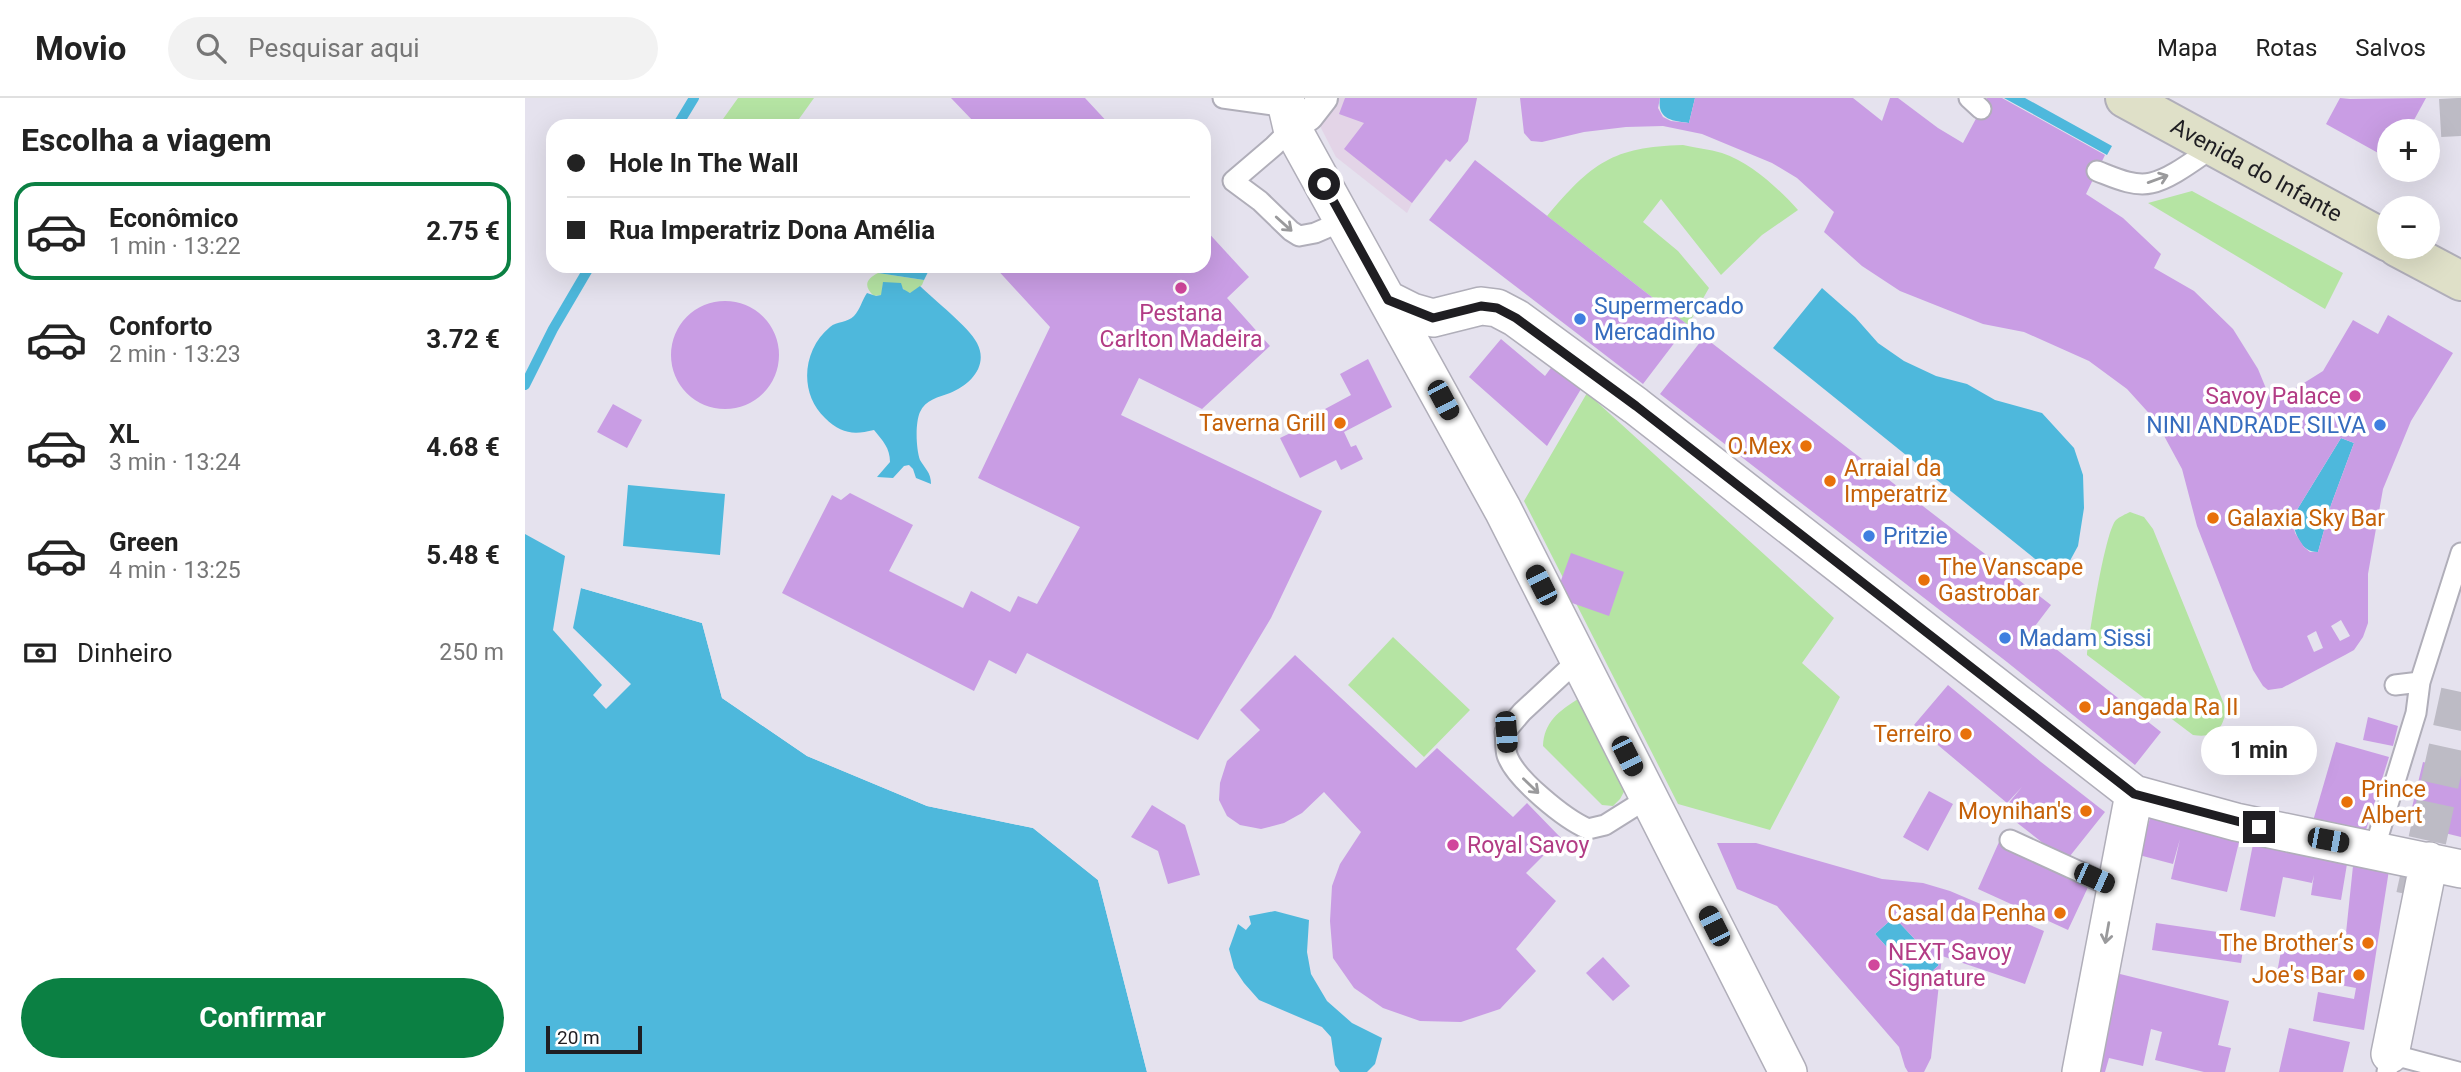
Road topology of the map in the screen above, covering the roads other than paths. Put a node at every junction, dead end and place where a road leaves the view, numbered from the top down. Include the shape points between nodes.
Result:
1 (1223, 98) edge
2 (1323, 98) edge
3 (2125, 98) edge
4 (1287, 111) edge
5 (2214, 147) junction
6 (2097, 172) dead end
7 (1345, 220) junction
8 (2377, 235) edge
9 (2420, 259) edge
10 (2461, 281) edge
11 (1388, 300) junction
12 (1450, 316) junction
13 (1431, 378) junction
14 (2461, 553) edge
15 (1579, 659) junction
16 (2420, 682) junction
17 (2395, 685) dead end
18 (2134, 794) junction
19 (1648, 798) junction
20 (2010, 840) dead end
21 (2374, 849) junction
22 (2445, 865) edge
23 (2115, 888) junction
24 (2389, 1063) edge
25 (1788, 1072) edge
26 (2081, 1072) edge
27 (2458, 1072) edge

1 - 4 lane
2 - 4 street via 1309,116
3 - 5 main road, Avenida do Infante
4 - 7 street
4 -> 7 lane via 1275,146 1233,181 1299,236
6 -> 5 lane via 2127,182 2151,183
5 - 8 main road, Avenida do Infante
7 - 11 street
9 - 10 main road
11 - 12 street via 1433,318
11 - 13 street
12 - 13 street via 1430,343
12 - 18 street via 1481,306 1516,318 1636,406
13 - 15 street
14 - 16 lane
15 - 19 street
15 -> 19 lane via 1506,732 1507,754 1521,777 1543,798 1570,821 1588,829 1605,825
16 - 17 lane
16 - 21 lane via 2416,713
18 - 21 street via 2235,822
18 - 23 street
19 - 25 street
20 - 23 lane
21 - 22 street
22 - 24 street
23 -> 26 street
24 - 27 lane

